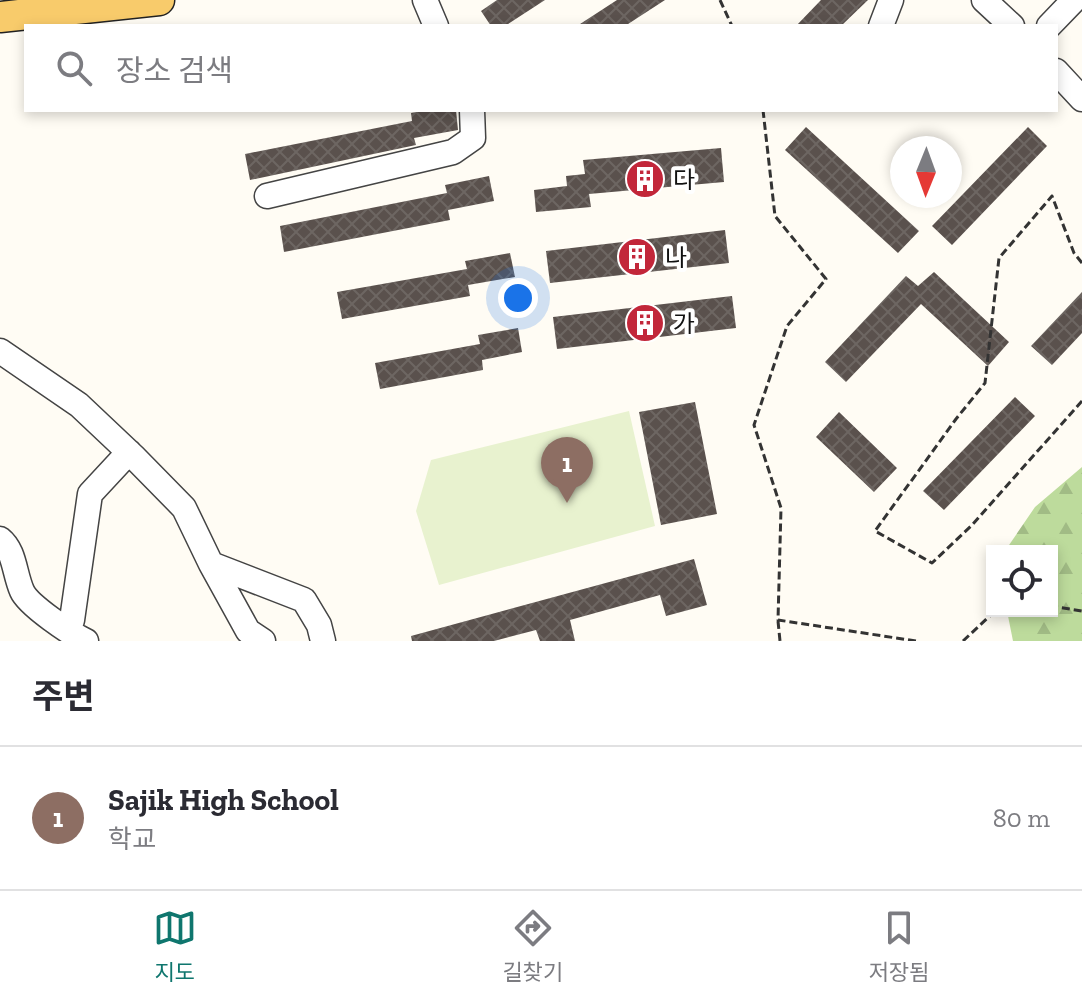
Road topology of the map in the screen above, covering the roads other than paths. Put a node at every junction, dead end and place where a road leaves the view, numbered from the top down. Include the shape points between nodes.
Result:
1 (159, 0) edge
2 (425, 0) edge
3 (891, 0) edge
4 (984, 0) edge
5 (1074, 0) edge
6 (0, 17) edge
7 (435, 24) edge
8 (882, 24) edge
9 (1010, 24) edge
10 (1051, 24) edge
11 (1058, 73) edge
12 (1082, 99) edge
13 (472, 112) edge
14 (267, 196) dead end
15 (0, 351) edge
16 (129, 452) junction
17 (0, 539) edge
18 (211, 564) junction
19 (72, 635) edge
20 (248, 638) edge
21 (323, 641) edge

1 - 6 main road
2 - 7 street
3 - 8 street
4 - 9 street
5 - 10 street
11 - 12 street
13 - 14 street via 473,138 453,152
15 - 16 street via 79,405
16 - 18 street via 184,508
16 - 19 street via 90,494
17 - 19 street via 8,545 23,594
18 - 20 street
18 - 21 street via 304,600

